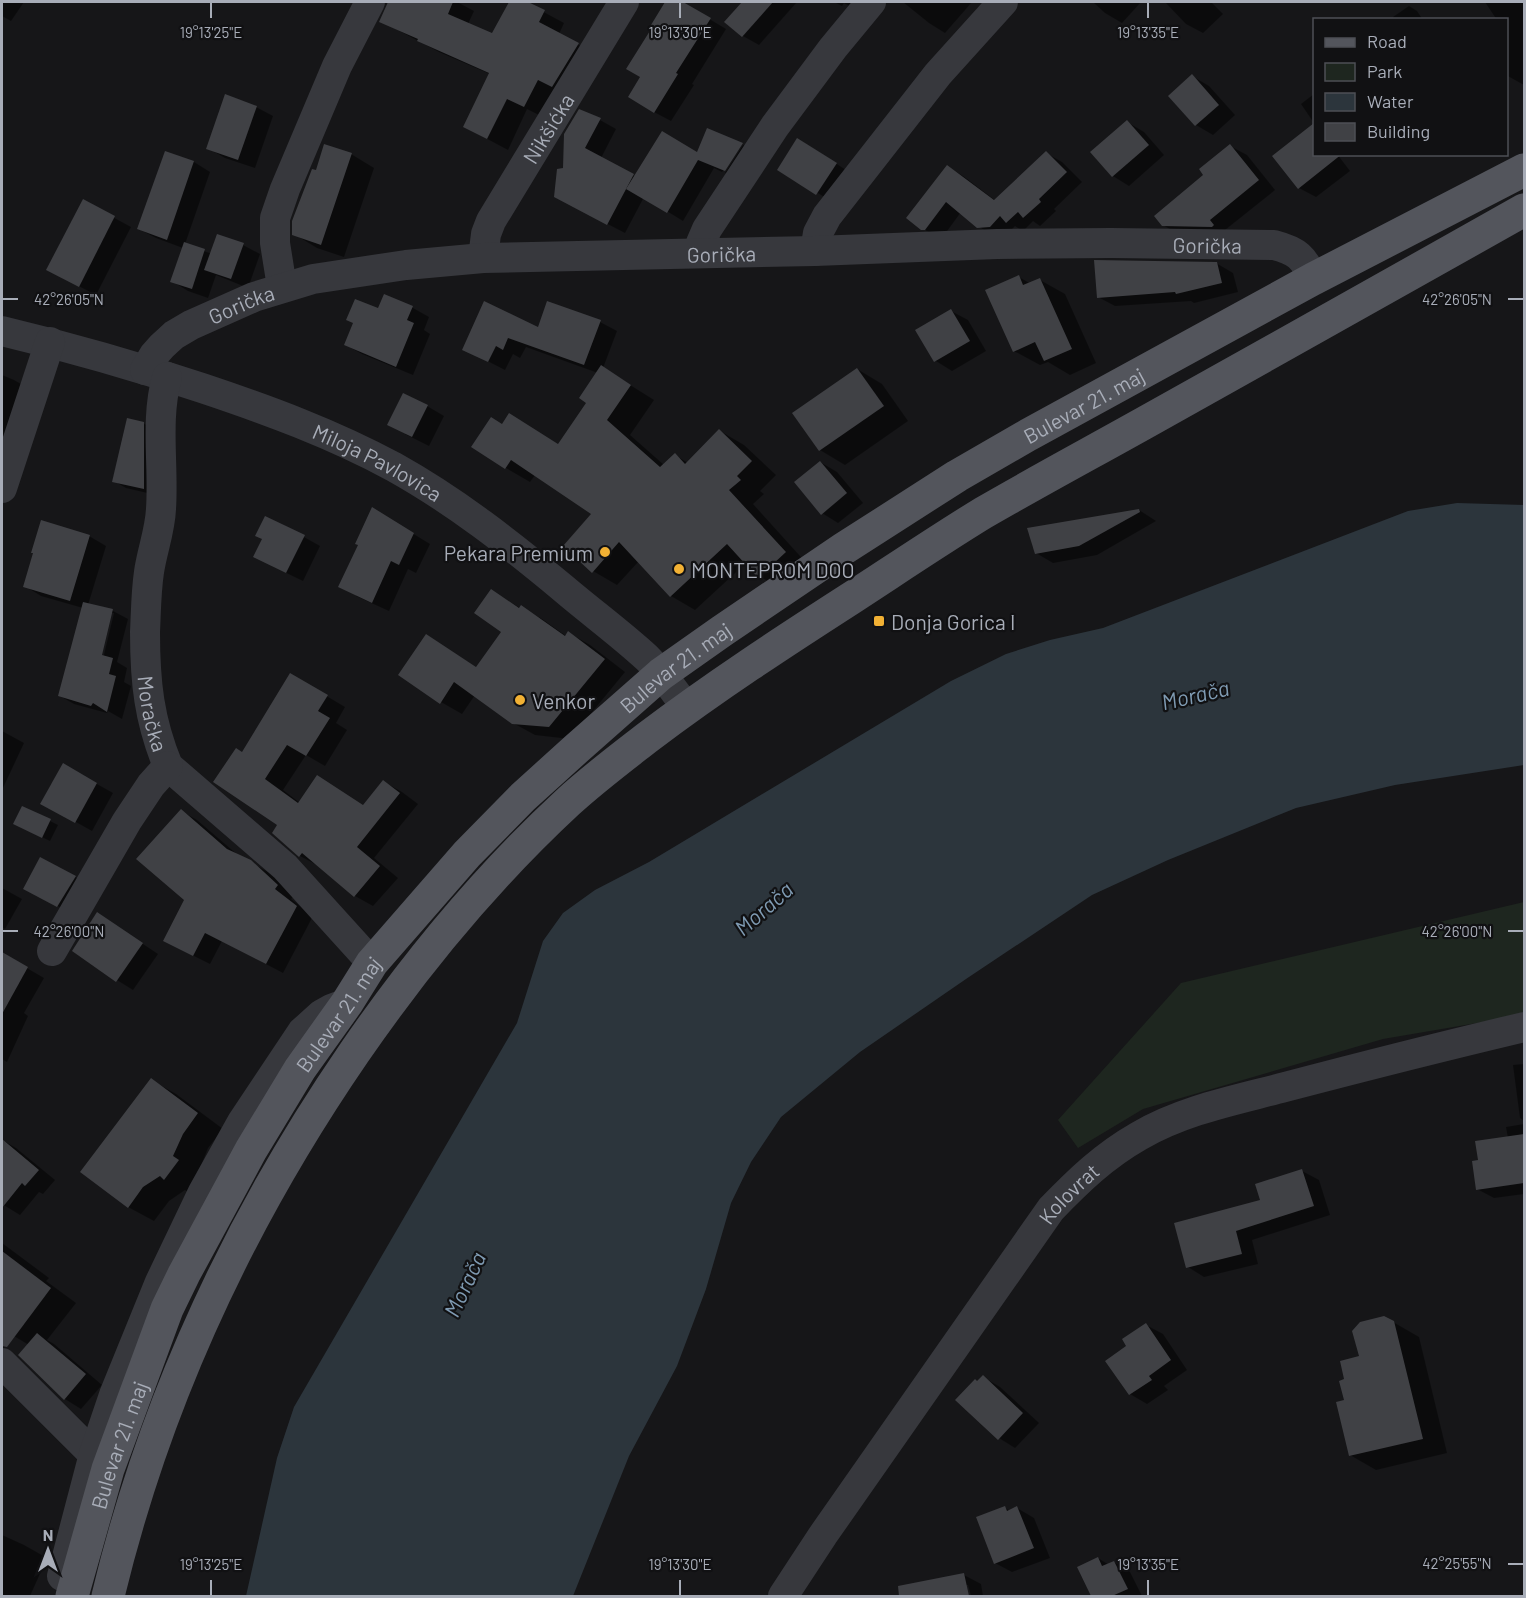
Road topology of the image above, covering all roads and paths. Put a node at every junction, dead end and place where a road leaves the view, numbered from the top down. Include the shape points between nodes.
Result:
1 (370, 2) edge
2 (624, 2) edge
3 (872, 2) edge
4 (1003, 2) edge
5 (1524, 170) edge
6 (1524, 210) edge
7 (815, 251) junction
8 (700, 253) junction
9 (483, 258) junction
10 (1313, 279) junction
11 (282, 287) junction
12 (2, 331) edge
13 (50, 342) junction
14 (156, 374) junction
15 (1028, 435) junction
16 (1051, 476) junction
17 (2, 488) edge
18 (661, 675) junction
19 (687, 708) junction
20 (168, 766) junction
21 (52, 951) dead end
22 (372, 963) junction
23 (1524, 1027) edge
24 (2, 1363) edge
25 (101, 1461) junction
26 (57, 1596) edge
27 (72, 1596) edge
28 (108, 1596) edge
29 (783, 1596) edge

1 - 11 street via 337,66 275,218
2 - 9 street, Nikšićka via 491,221
3 - 8 street via 775,126 707,229
4 - 7 street via 938,74 826,216
5 - 10 main road, Bulevar 21. maj
6 - 16 main road, Bulevar 21. maj
7 - 8 street, Gorička
7 - 10 street, Gorička via 997,244 1274,245 1299,256
8 - 9 street, Gorička
9 - 11 street, Gorička via 382,268
10 - 15 main road, Bulevar 21. maj
11 - 14 street, Gorička via 174,335 154,356
12 - 13 street, Miloja Pavlovica
13 - 14 street, Miloja Pavlovica
13 - 17 street
14 - 18 street, Miloja Pavlovica via 312,428 424,485 528,559 648,659
14 - 20 street, Moračka via 161,408 161,511 146,595 145,655 151,715
15 - 16 main road
15 - 18 main road, Bulevar 21. maj via 843,549
16 - 19 main road, Bulevar 21. maj via 982,514
18 - 19 street, Miloja Pavlovica
18 - 22 main road, Bulevar 21. maj via 500,820
19 - 28 main road, Bulevar 21. maj via 600,774 494,877 378,1018 293,1145 223,1276 174,1389 144,1470
20 - 21 street via 127,821
20 - 22 street, Moračka via 285,867
22 - 25 main road, Bulevar 21. maj via 251,1150 167,1309
23 - 29 street, Kolovrat via 1207,1107 1168,1121 1109,1155 1051,1209
24 - 25 street
25 - 26 street
25 - 27 main road, Bulevar 21. maj

